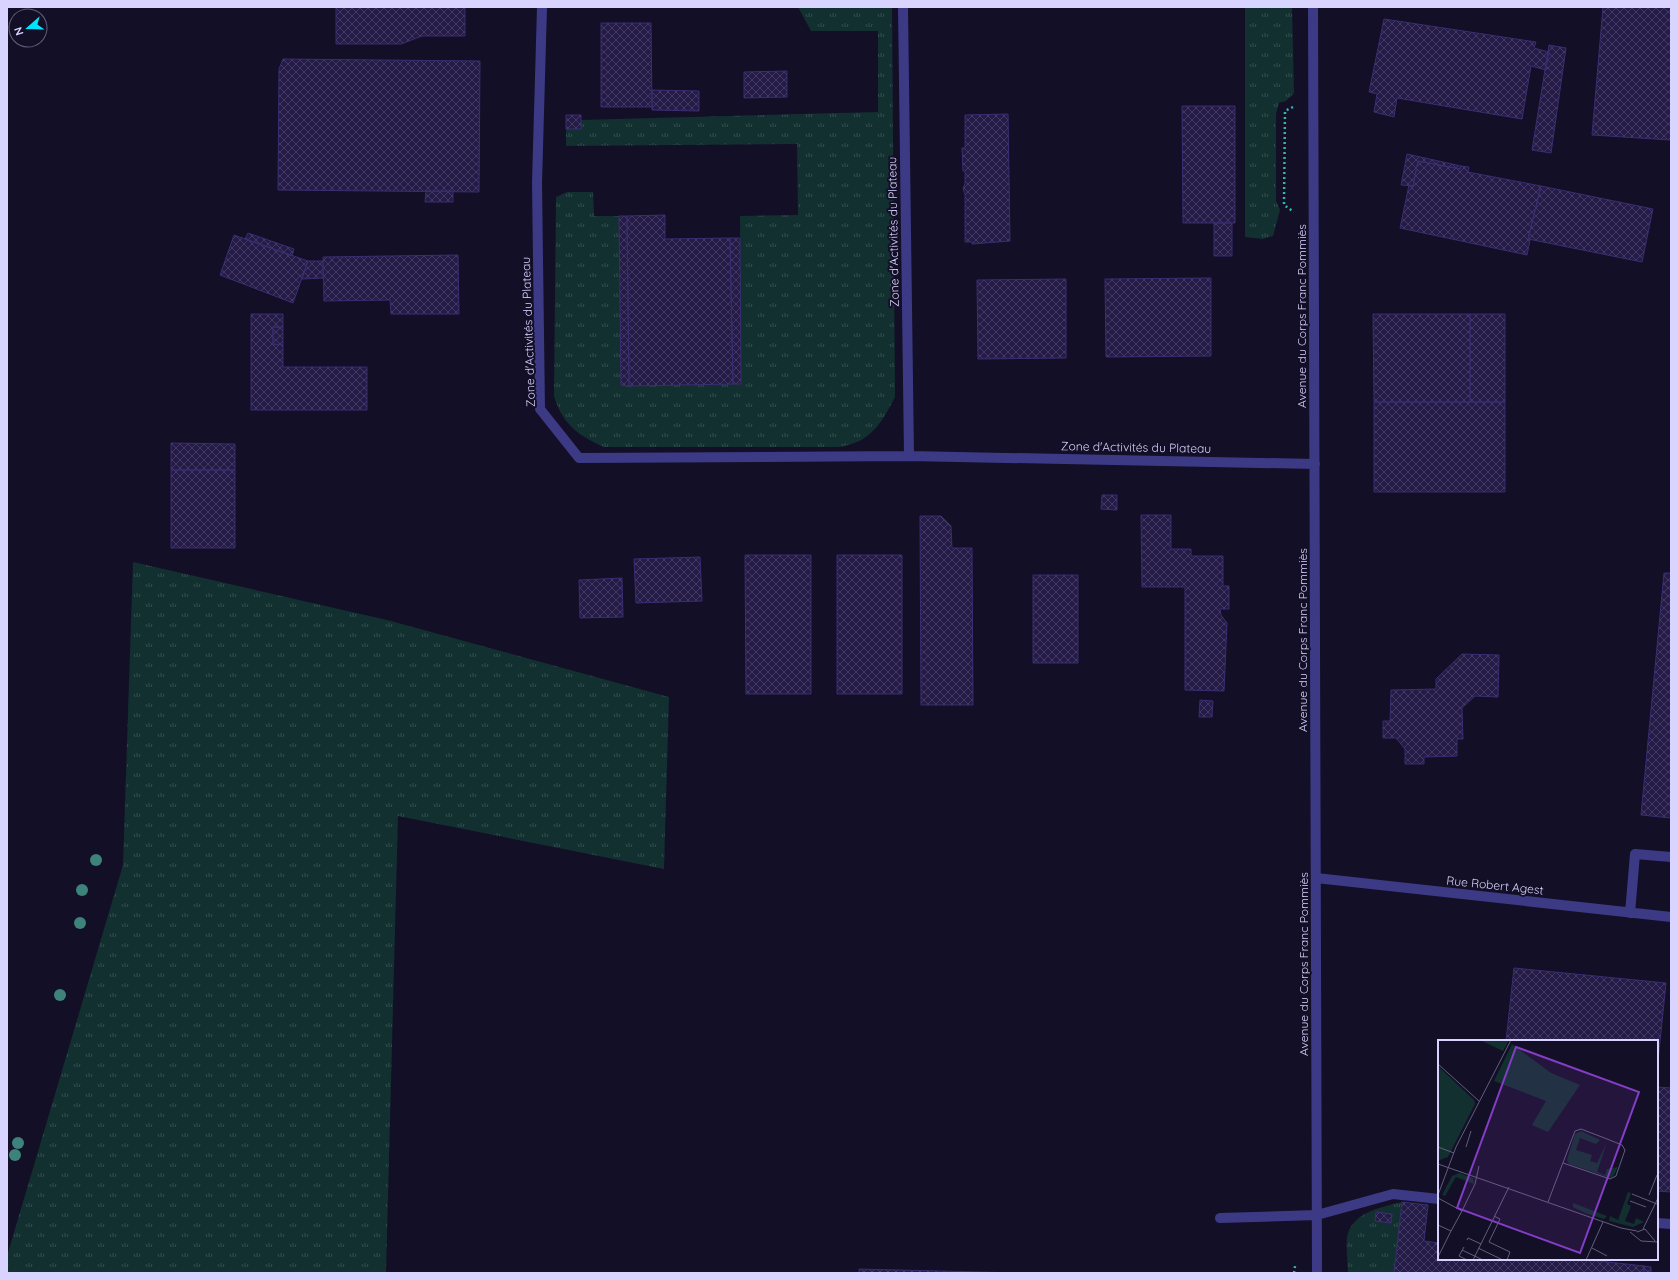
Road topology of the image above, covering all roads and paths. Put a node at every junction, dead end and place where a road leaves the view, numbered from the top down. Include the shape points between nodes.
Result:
1 (542, 7) edge
2 (904, 7) edge
3 (1313, 7) edge
4 (909, 456) junction
5 (1315, 464) junction
6 (1671, 857) edge
7 (1316, 878) junction
8 (1630, 913) junction
9 (1671, 918) edge
10 (1438, 1199) edge
11 (1317, 1215) junction
12 (1220, 1218) dead end
13 (1658, 1223) edge
14 (1671, 1224) edge
15 (1317, 1273) edge

1 - 4 street, Zone d'Activités du Plateau via 537,183 540,409 579,458
2 - 4 street, Zone d'Activités du Plateau
3 - 5 street, Avenue du Corps Franc Pommiès
4 - 5 street, Zone d'Activités du Plateau
5 - 7 street, Avenue du Corps Franc Pommiès
6 - 8 street via 1636,854
7 - 8 street, Rue Robert Agest
7 - 11 street, Avenue du Corps Franc Pommiès
8 - 9 street, Rue Robert Agest
10 - 11 street via 1393,1194
11 - 12 street
11 - 15 street, Avenue du Corps Franc Pommiès
13 - 14 street

